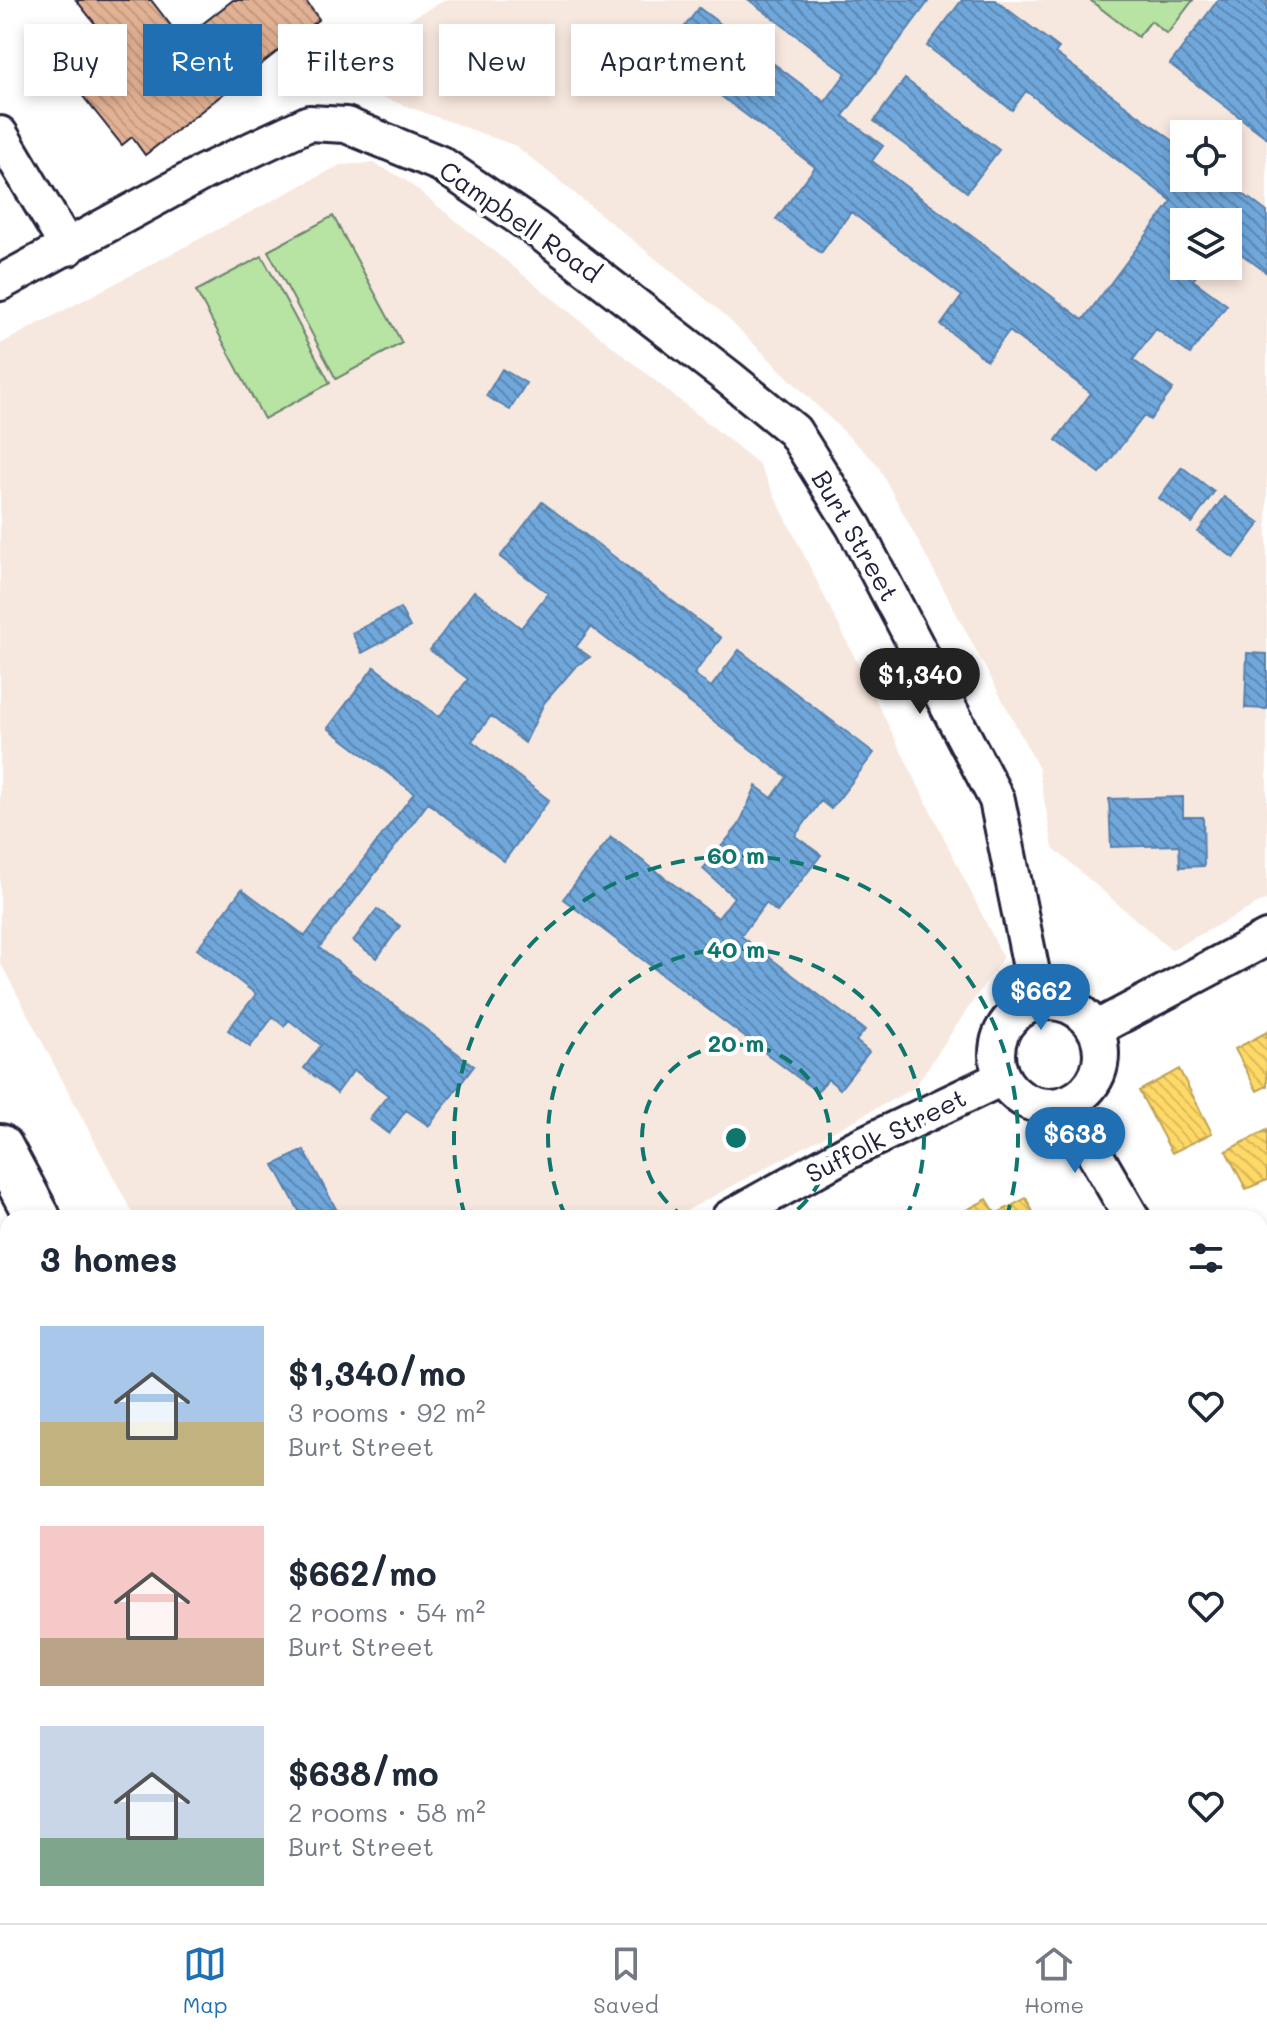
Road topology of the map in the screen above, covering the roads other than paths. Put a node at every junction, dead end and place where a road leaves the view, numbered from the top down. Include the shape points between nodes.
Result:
1 (0, 134) edge
2 (68, 248) junction
3 (0, 283) edge
4 (794, 431) joint
5 (1267, 938) edge
6 (1038, 1002) junction
7 (1095, 1029) junction
8 (1002, 1078) junction
9 (1066, 1104) junction
10 (0, 1147) edge
11 (34, 1210) edge
12 (743, 1210) edge
13 (1127, 1210) edge

1 - 2 street
2 - 3 street, Campbell Road
2 - 4 street, Campbell Road via 281,135 309,123 346,125 441,164 535,228
4 - 6 street, Burt Street via 854,527 997,800
5 - 7 street
6 - 7 street via 1071,1006
6 - 8 street via 1010,1018 1001,1031 997,1063
7 - 9 street via 1101,1065 1094,1082
8 - 9 street via 1022,1100 1051,1107
8 - 12 street, Suffolk Street via 855,1148
9 - 13 street
10 - 11 main road

